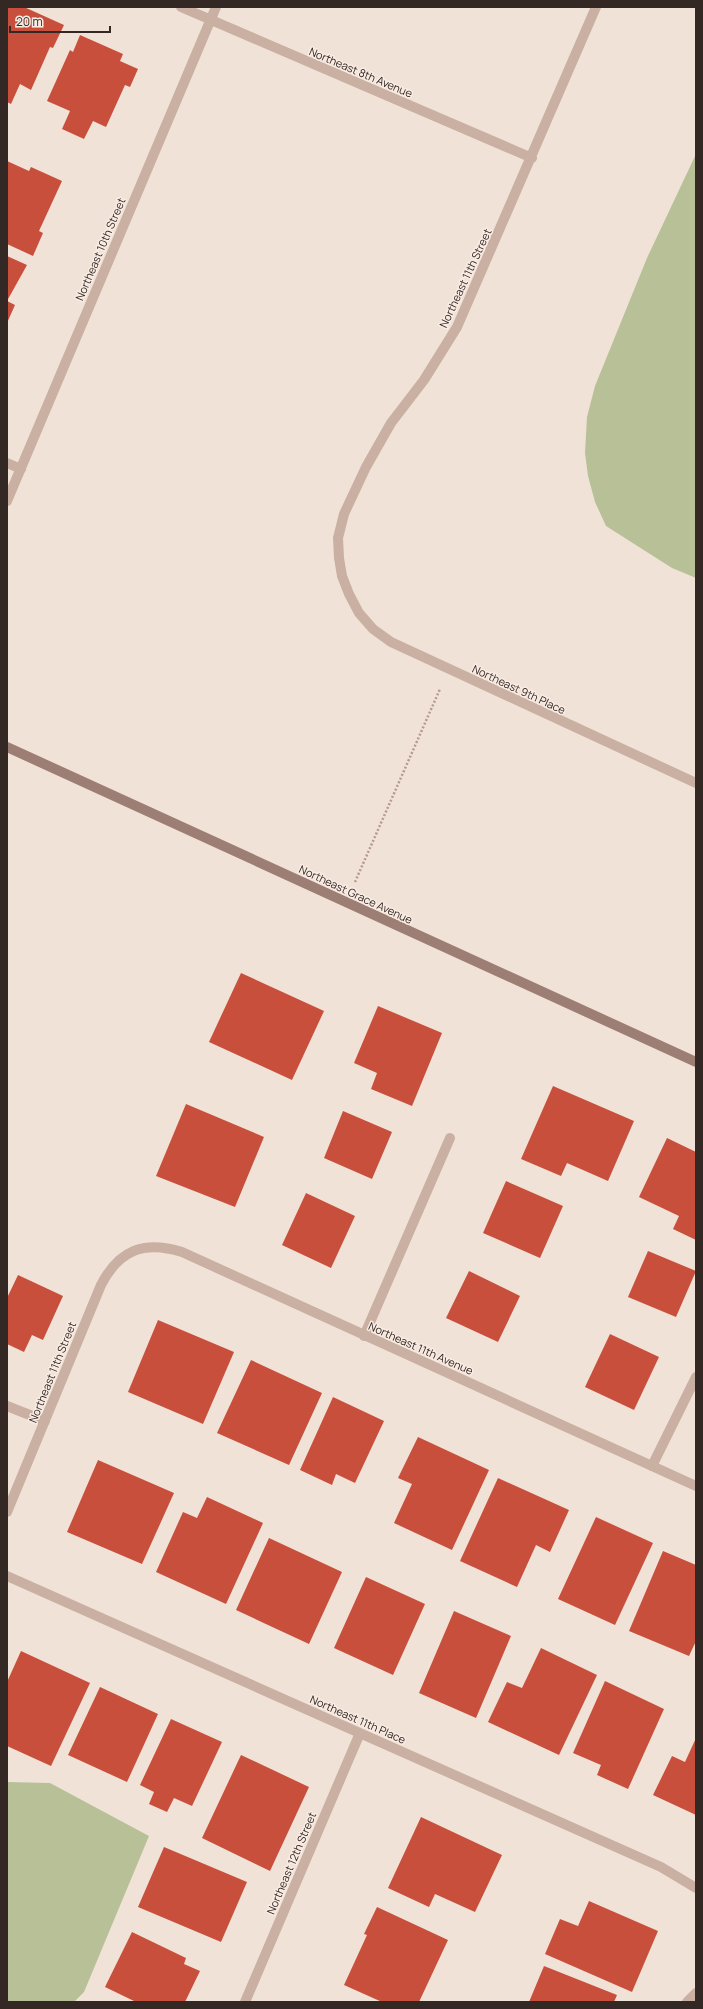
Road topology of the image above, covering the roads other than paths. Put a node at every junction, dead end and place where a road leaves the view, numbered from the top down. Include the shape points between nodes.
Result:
1 (181, 7) edge
2 (216, 7) edge
3 (596, 7) edge
4 (210, 20) junction
5 (532, 158) junction
6 (7, 463) edge
7 (21, 469) junction
8 (7, 501) edge
9 (349, 594) joint
10 (7, 747) edge
11 (696, 783) edge
12 (696, 1062) edge
13 (450, 1138) dead end
14 (133, 1251) joint
15 (364, 1336) junction
16 (696, 1377) edge
17 (7, 1406) edge
18 (45, 1421) junction
19 (652, 1466) junction
20 (696, 1486) edge
21 (7, 1512) edge
22 (7, 1576) edge
23 (360, 1732) junction
24 (696, 1888) edge
25 (696, 1993) edge
26 (245, 2002) edge
27 (687, 2002) edge

1 - 4 street, Northeast 8th Avenue
2 - 4 street, Northeast 10th Street
3 - 5 street, Northeast 11th Street
4 - 5 street, Northeast 8th Avenue
4 - 7 street, Northeast 10th Street
5 - 9 street, Northeast 11th Street via 457,327 424,380 390,423 344,514 338,538 339,558
6 - 7 street
7 - 8 street, Northeast 10th Street
9 - 11 street, Northeast 9th Place via 359,613 373,629 409,652
10 - 12 main road, Northeast Grace Avenue
13 - 15 street
14 - 15 street, Northeast 11th Avenue via 149,1246 166,1247 182,1252
14 - 18 street, Northeast 11th Street via 119,1259 100,1285
15 - 19 street, Northeast 11th Avenue
16 - 19 street
17 - 18 street
18 - 21 street, Northeast 11th Street
19 - 20 street, Northeast 11th Avenue
22 - 23 street, Northeast 11th Place
23 - 24 street, Northeast 11th Place via 661,1867
23 - 26 street, Northeast 12th Street
25 - 27 street

